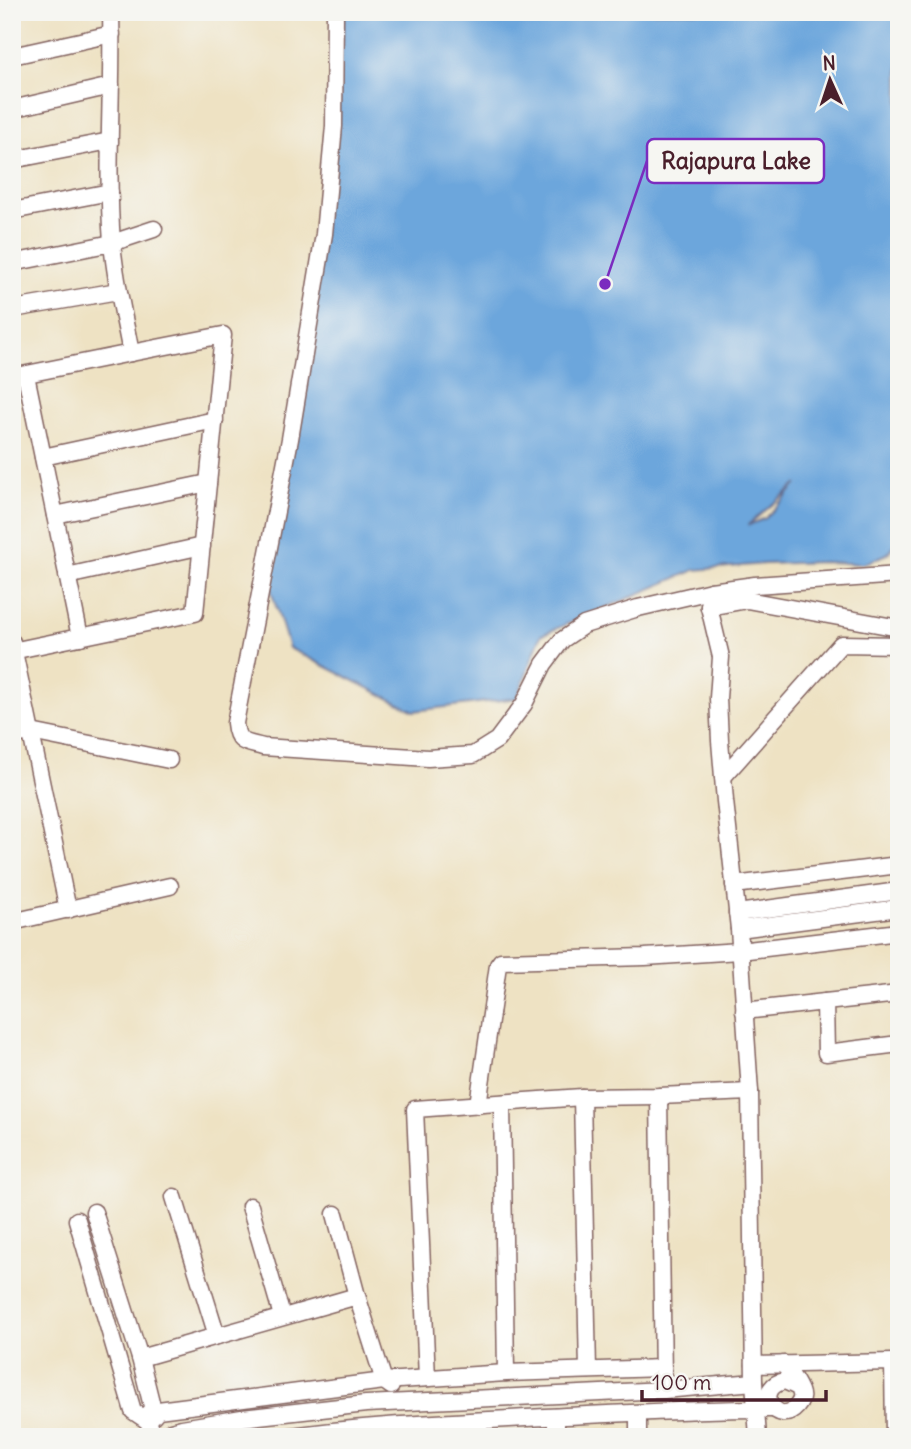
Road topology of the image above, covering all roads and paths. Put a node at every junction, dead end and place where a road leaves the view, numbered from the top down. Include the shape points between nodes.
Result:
1 (111, 12) edge
2 (335, 12) edge
3 (112, 34) junction
4 (12, 56) edge
5 (111, 86) junction
6 (12, 108) edge
7 (110, 141) junction
8 (12, 159) edge
9 (110, 191) junction
10 (12, 211) edge
11 (154, 229) dead end
12 (112, 243) junction
13 (12, 264) edge
14 (118, 291) junction
15 (12, 308) edge
16 (131, 353) junction
17 (19, 376) edge
18 (215, 420) junction
19 (43, 457) junction
20 (208, 483) junction
21 (55, 515) junction
22 (202, 546) junction
23 (899, 575) edge
24 (67, 576) junction
25 (710, 599) junction
26 (899, 628) edge
27 (80, 637) junction
28 (899, 645) edge
29 (13, 648) edge
30 (31, 732) junction
31 (12, 735) edge
32 (169, 760) dead end
33 (723, 777) junction
34 (899, 865) edge
35 (734, 885) junction
36 (170, 886) dead end
37 (899, 891) edge
38 (899, 908) edge
39 (68, 910) junction
40 (738, 921) junction
41 (12, 922) edge
42 (899, 932) edge
43 (740, 951) junction
44 (899, 994) edge
45 (825, 1002) junction
46 (744, 1011) junction
47 (899, 1044) edge
48 (750, 1092) junction
49 (659, 1096) junction
50 (582, 1097) junction
51 (502, 1104) junction
52 (478, 1105) junction
53 (174, 1197) dead end
54 (250, 1206) dead end
55 (94, 1212) dead end
56 (335, 1214) dead end
57 (77, 1220) dead end
58 (357, 1296) junction
59 (282, 1317) junction
60 (217, 1336) junction
61 (140, 1357) junction
62 (784, 1364) junction
63 (663, 1368) junction
64 (588, 1370) junction
65 (506, 1373) junction
66 (754, 1373) junction
67 (427, 1378) junction
68 (384, 1381) junction
69 (798, 1387) junction
70 (664, 1390) junction
71 (409, 1401) junction
72 (366, 1404) junction
73 (756, 1409) junction
74 (774, 1409) junction
75 (666, 1412) junction
76 (638, 1413) junction
77 (556, 1417) junction
78 (148, 1421) junction
79 (404, 1430) edge
80 (154, 1437) edge
81 (164, 1437) edge
82 (285, 1437) edge
83 (556, 1437) edge
84 (638, 1437) edge
85 (758, 1437) edge
86 (894, 1437) edge

1 - 3 street
2 - 25 street via 334,126 324,234 236,734 243,742 263,747 428,758 472,754 497,740 562,639 584,625 638,608
3 - 4 street
3 - 5 street
5 - 6 street
5 - 7 street
7 - 8 street
7 - 9 street
9 - 10 street
9 - 12 street
11 - 12 street
12 - 13 street
12 - 14 street
14 - 15 street
14 - 16 street
16 - 17 street
16 - 18 street via 223,335
17 - 19 street
18 - 19 street
18 - 20 street
19 - 21 street
20 - 21 street
20 - 22 street
21 - 24 street
22 - 24 street
22 - 27 street via 195,613
23 - 25 street via 755,585
24 - 27 street
25 - 26 street via 747,600
25 - 33 street via 721,657 718,698
27 - 29 street
28 - 33 street via 841,644
29 - 30 street
30 - 31 street
30 - 32 street
30 - 39 street
33 - 35 street
34 - 35 street
35 - 40 street
36 - 39 street
37 - 40 street
38 - 40 street
39 - 41 street
40 - 43 street
42 - 43 street
43 - 46 street
43 - 52 street via 501,961
44 - 45 street
45 - 46 street
45 - 47 street via 826,1053
46 - 48 street
48 - 49 street
48 - 66 street
49 - 50 street
49 - 63 street
50 - 51 street
50 - 64 street
51 - 52 street
51 - 65 street
52 - 67 street via 415,1110
53 - 60 street
54 - 59 street
55 - 61 street
56 - 58 street
57 - 78 street via 133,1411
58 - 59 street
58 - 68 street
59 - 60 street
60 - 61 street
61 - 78 street via 152,1406
62 - 66 street
62 - 69 street
62 - 86 street via 892,1362
63 - 64 street
63 - 70 street
64 - 65 street
65 - 67 street
66 - 70 street
66 - 73 street
67 - 68 street
68 - 71 street
68 - 72 street
68 - 78 street via 158,1410
69 - 74 street via 801,1400 797,1407 784,1414
69 - 74 street via 785,1381 772,1387 768,1400
70 - 71 street
70 - 75 street
71 - 72 street
72 - 81 street via 242,1418 182,1428
73 - 74 street
73 - 75 street
73 - 85 street
75 - 76 street
76 - 77 street
76 - 84 street
77 - 79 street
77 - 83 street
78 - 80 street
79 - 82 street via 330,1430

